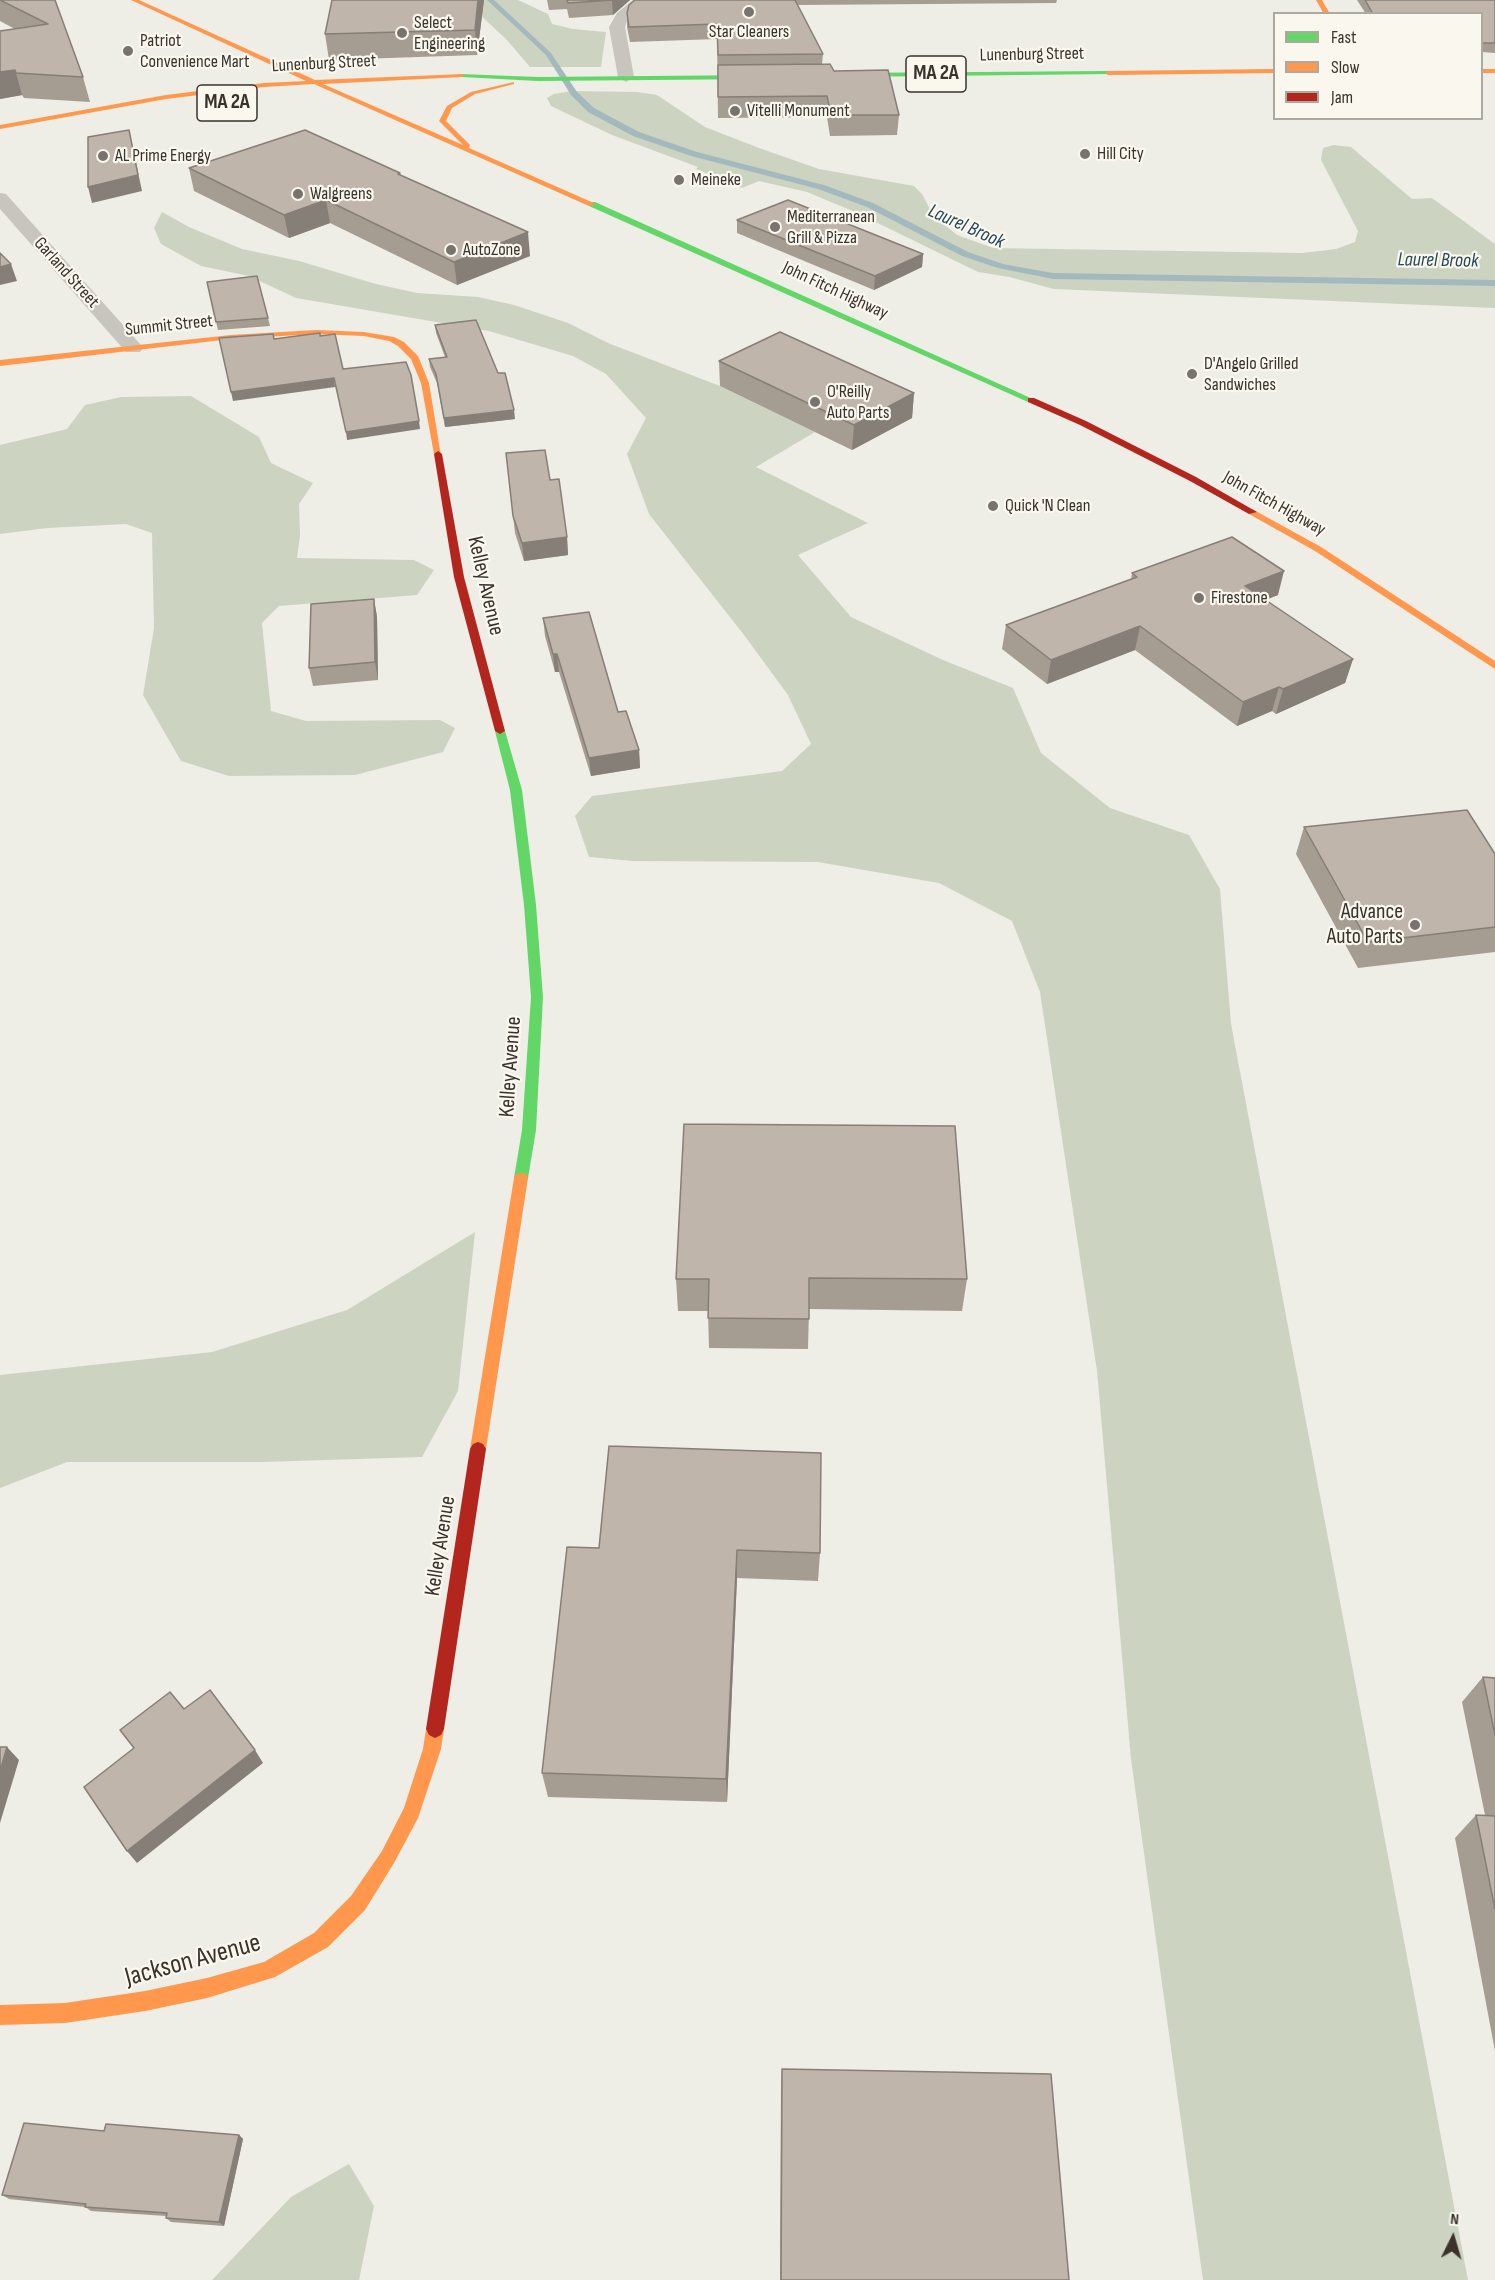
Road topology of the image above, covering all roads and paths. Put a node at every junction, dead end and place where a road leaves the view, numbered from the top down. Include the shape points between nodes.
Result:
1 (134, 0) edge
2 (642, 0) edge
3 (1273, 70) edge
4 (834, 75) edge
5 (778, 76) edge
6 (626, 78) junction
7 (538, 79) junction
8 (316, 82) junction
9 (512, 83) junction
10 (342, 95) junction
11 (310, 97) dead end
12 (244, 102) dead end
13 (113, 108) junction
14 (0, 127) edge
15 (474, 152) junction
16 (0, 198) edge
17 (379, 336) joint
18 (133, 348) junction
19 (0, 363) edge
20 (1495, 666) edge
21 (406, 1824) joint
22 (0, 2015) edge

1 - 8 main road, John Fitch Highway
2 - 6 street via 622,16 617,27
3 - 4 main road, Lunenburg Street / MA 2A
5 - 6 main road, Lunenburg Street / MA 2A
6 - 7 main road, Lunenburg Street / MA 2A
7 - 8 main road, Lunenburg Street / MA 2A via 460,75
7 - 9 main road, Lunenburg Street / MA 2A
8 - 10 main road, John Fitch Highway
8 - 13 main road, Lunenburg Street / MA 2A via 191,93
9 - 10 main road, Lunenburg Street / MA 2A
9 - 15 main road via 460,99 443,116 445,127
10 - 11 main road, Lunenburg Street / MA 2A
10 - 15 main road, John Fitch Highway
12 - 13 main road, Lunenburg Street / MA 2A
13 - 14 main road, Lunenburg Street / MA 2A
15 - 20 main road, John Fitch Highway via 1119,441 1318,549
16 - 18 street, Garland Street
17 - 18 main road, Summit Street via 300,332
17 - 21 main road, Kelley Avenue via 408,351 425,383 459,577 516,790 537,997 529,1130 432,1749
18 - 19 main road, Summit Street
21 - 22 main road, Jackson Avenue via 358,1903 321,1940 268,1970 145,2001 65,2013

